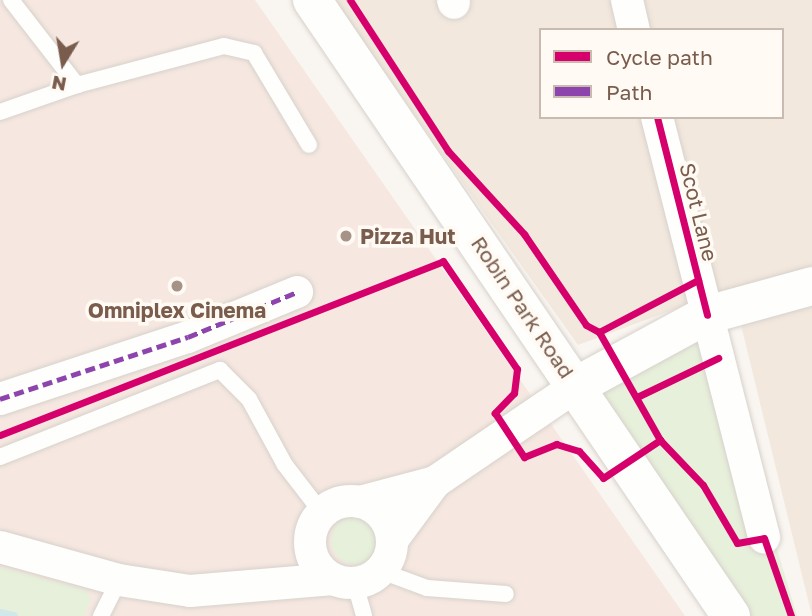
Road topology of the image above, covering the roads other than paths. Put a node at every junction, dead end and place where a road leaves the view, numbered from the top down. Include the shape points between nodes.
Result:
1 (11, 0) edge
2 (312, 0) edge
3 (627, 0) edge
4 (634, 28) edge
5 (77, 86) junction
6 (0, 111) edge
7 (658, 119) edge
8 (309, 145) dead end
9 (812, 286) edge
10 (297, 292) dead end
11 (707, 315) junction
12 (576, 386) junction
13 (0, 399) edge
14 (0, 457) edge
15 (435, 482) junction
16 (360, 502) junction
17 (321, 513) junction
18 (764, 538) dead end
19 (393, 539) junction
20 (310, 542) junction
21 (0, 547) edge
22 (356, 578) junction
23 (119, 580) junction
24 (252, 587) junction
25 (506, 594) dead end
26 (101, 616) edge
27 (364, 616) edge
28 (731, 616) edge

1 - 5 lane
2 - 12 street, Robin Park Road
3 - 4 street
5 - 6 lane
5 - 8 lane via 224,46 254,53
7 - 11 street, Scot Lane
9 - 11 street
10 - 13 street via 188,337
11 - 12 street
11 - 18 street, Scot Lane
12 - 15 street
12 - 28 street, Robin Park Road
14 - 17 lane via 220,370 249,398 285,465
15 - 16 street
15 - 19 street
16 - 17 street
16 - 19 street via 386,519
17 - 20 street
19 - 22 street
20 - 22 street via 316,564
20 - 24 street via 280,572
21 - 23 street
22 - 24 street
22 - 25 lane
22 - 27 lane
23 - 24 street via 221,593
23 - 26 lane

